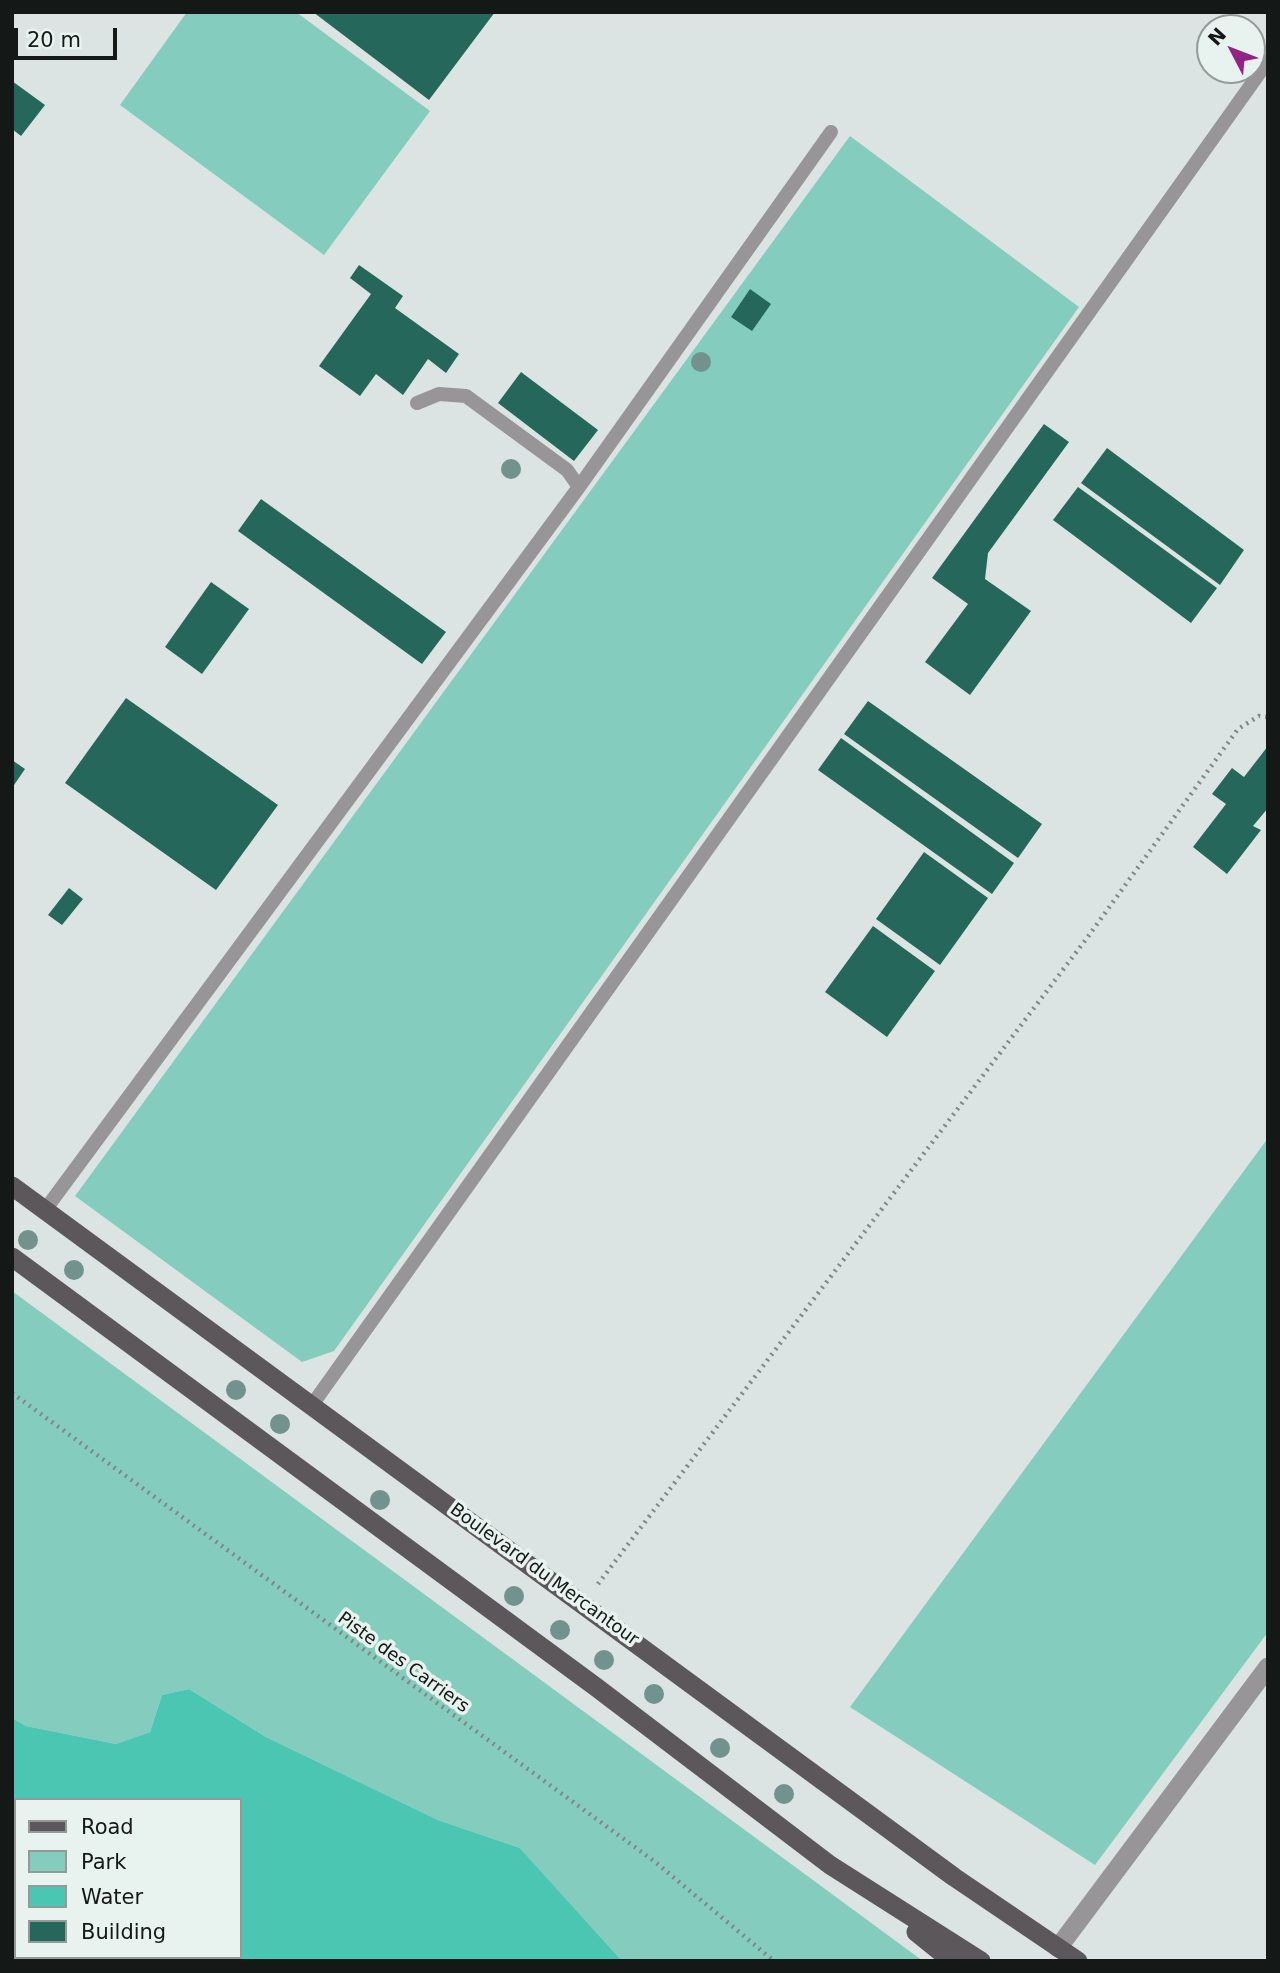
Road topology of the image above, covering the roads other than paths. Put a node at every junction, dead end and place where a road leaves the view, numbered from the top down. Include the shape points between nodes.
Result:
1 (1268, 61) edge
2 (831, 132) dead end
3 (417, 403) dead end
4 (579, 487) junction
5 (12, 1186) edge
6 (45, 1210) junction
7 (12, 1257) edge
8 (312, 1405) junction
9 (1268, 1667) edge
10 (830, 1865) junction
11 (1058, 1948) junction
12 (952, 1961) edge
13 (981, 1961) edge
14 (1078, 1961) edge
15 (1084, 1961) edge

1 - 8 lane
2 - 4 lane
3 - 4 lane via 439,394 466,396 567,470
4 - 6 lane
5 - 6 main road, Boulevard du Mercantour
6 - 8 main road, Boulevard du Mercantour
7 - 10 main road
8 - 11 main road, Boulevard du Mercantour via 954,1877
9 - 11 street
10 - 12 main road
10 - 13 main road
11 - 14 main road, Boulevard du Mercantour
11 - 15 main road

